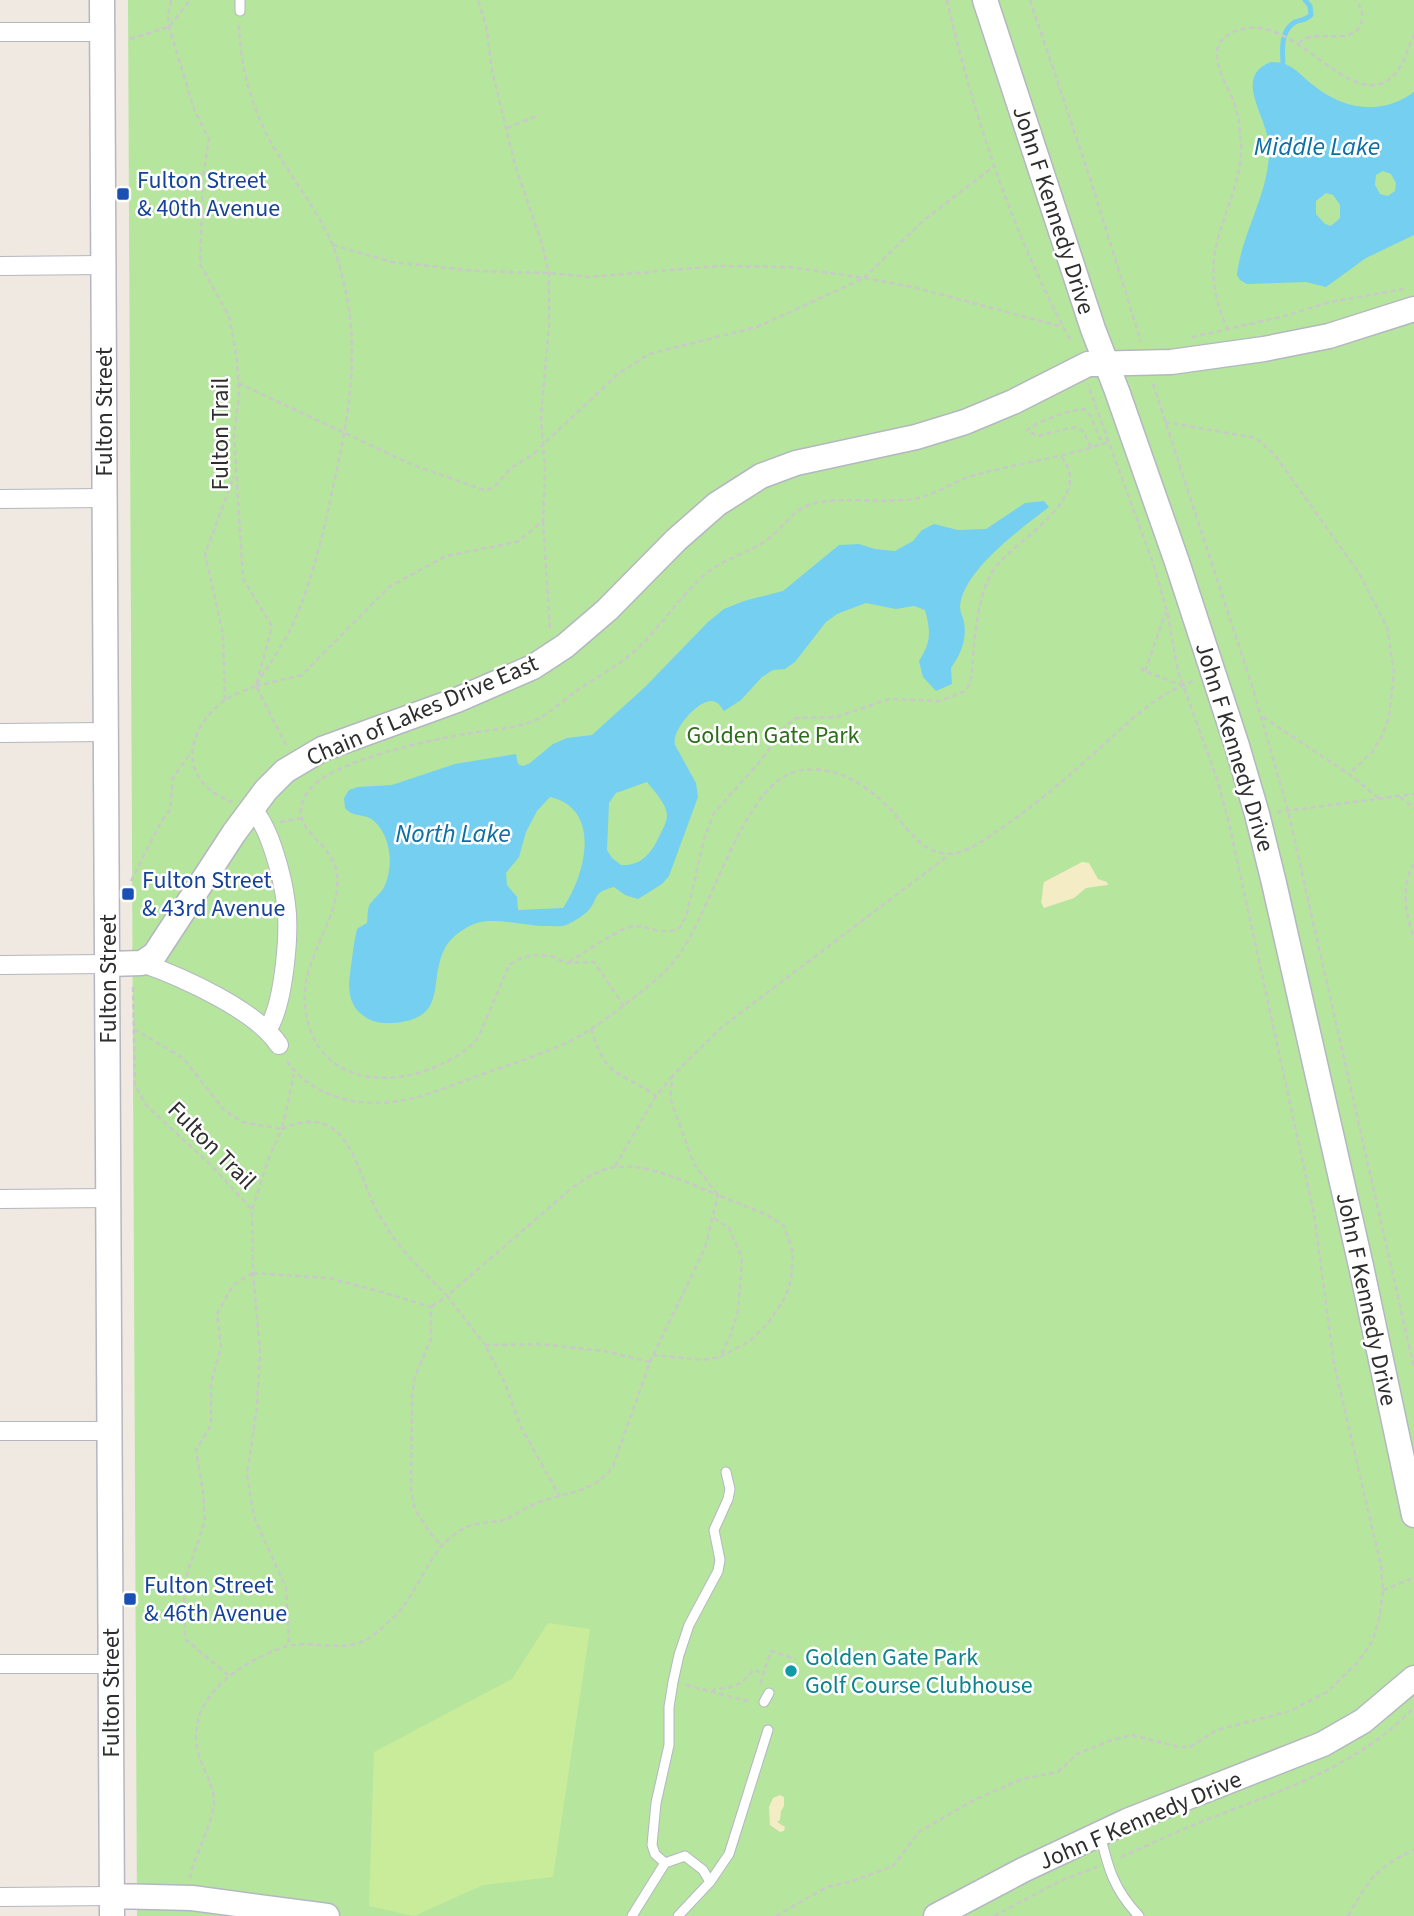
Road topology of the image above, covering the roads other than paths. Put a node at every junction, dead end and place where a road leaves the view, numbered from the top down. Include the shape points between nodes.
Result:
1 (102, 0) edge
2 (240, 0) edge
3 (985, 0) edge
4 (240, 11) road end
5 (0, 32) edge
6 (102, 32) junction
7 (103, 265) junction
8 (0, 266) edge
9 (1413, 298) edge
10 (1106, 362) junction
11 (0, 499) edge
12 (104, 499) junction
13 (106, 732) junction
14 (0, 733) edge
15 (251, 809) junction
16 (142, 963) junction
17 (108, 964) junction
18 (0, 965) edge
19 (267, 1030) junction
20 (279, 1045) road end
21 (108, 1198) junction
22 (0, 1199) edge
23 (109, 1431) junction
24 (0, 1432) edge
25 (726, 1472) dead end
26 (1414, 1515) edge
27 (0, 1664) edge
28 (111, 1664) junction
29 (1414, 1678) edge
30 (769, 1693) dead end
31 (759, 1702) road end
32 (768, 1730) dead end
33 (1100, 1833) junction
34 (665, 1863) junction
35 (710, 1882) junction
36 (0, 1897) edge
37 (112, 1906) edge
38 (327, 1916) edge
39 (632, 1916) edge
40 (678, 1916) edge
41 (936, 1916) edge
42 (1139, 1916) edge

1 - 6 street, Fulton Street
2 - 4 lane
3 - 10 street, John F Kennedy Drive
5 - 6 street
6 - 7 street, Fulton Street
7 - 8 street
7 - 12 street, Fulton Street
9 - 10 street, Chain of Lakes Drive East via 1329,336 1171,362
10 - 15 street, Chain of Lakes Drive East via 1081,367 965,422 796,463 761,476 717,504 607,610 551,655 500,683 296,763
10 - 26 street, John F Kennedy Drive via 1237,746 1272,872
11 - 12 street
12 - 13 street, Fulton Street
13 - 14 street
13 - 17 street, Fulton Street
15 - 16 street, Chain of Lakes Drive East via 158,950
15 - 19 street via 264,826 286,905 278,1007
16 - 17 street
16 - 19 street via 221,1000
17 - 18 street
17 - 21 street, Fulton Street
19 - 20 street
21 - 22 street
21 - 23 street, Fulton Street
23 - 24 street
23 - 28 street, Fulton Street
25 - 34 lane via 728,1499 714,1530 718,1571 689,1625 671,1694 669,1745 652,1845
27 - 28 street
28 - 37 street, Fulton Street
29 - 33 street, John F Kennedy Drive via 1363,1721 1323,1744
30 - 31 lane
32 - 35 lane via 729,1854
33 - 41 street, John F Kennedy Drive
33 - 42 lane via 1110,1873
34 - 35 lane via 685,1856
34 - 39 lane
35 - 40 lane
36 - 37 street
37 - 38 street via 192,1898

